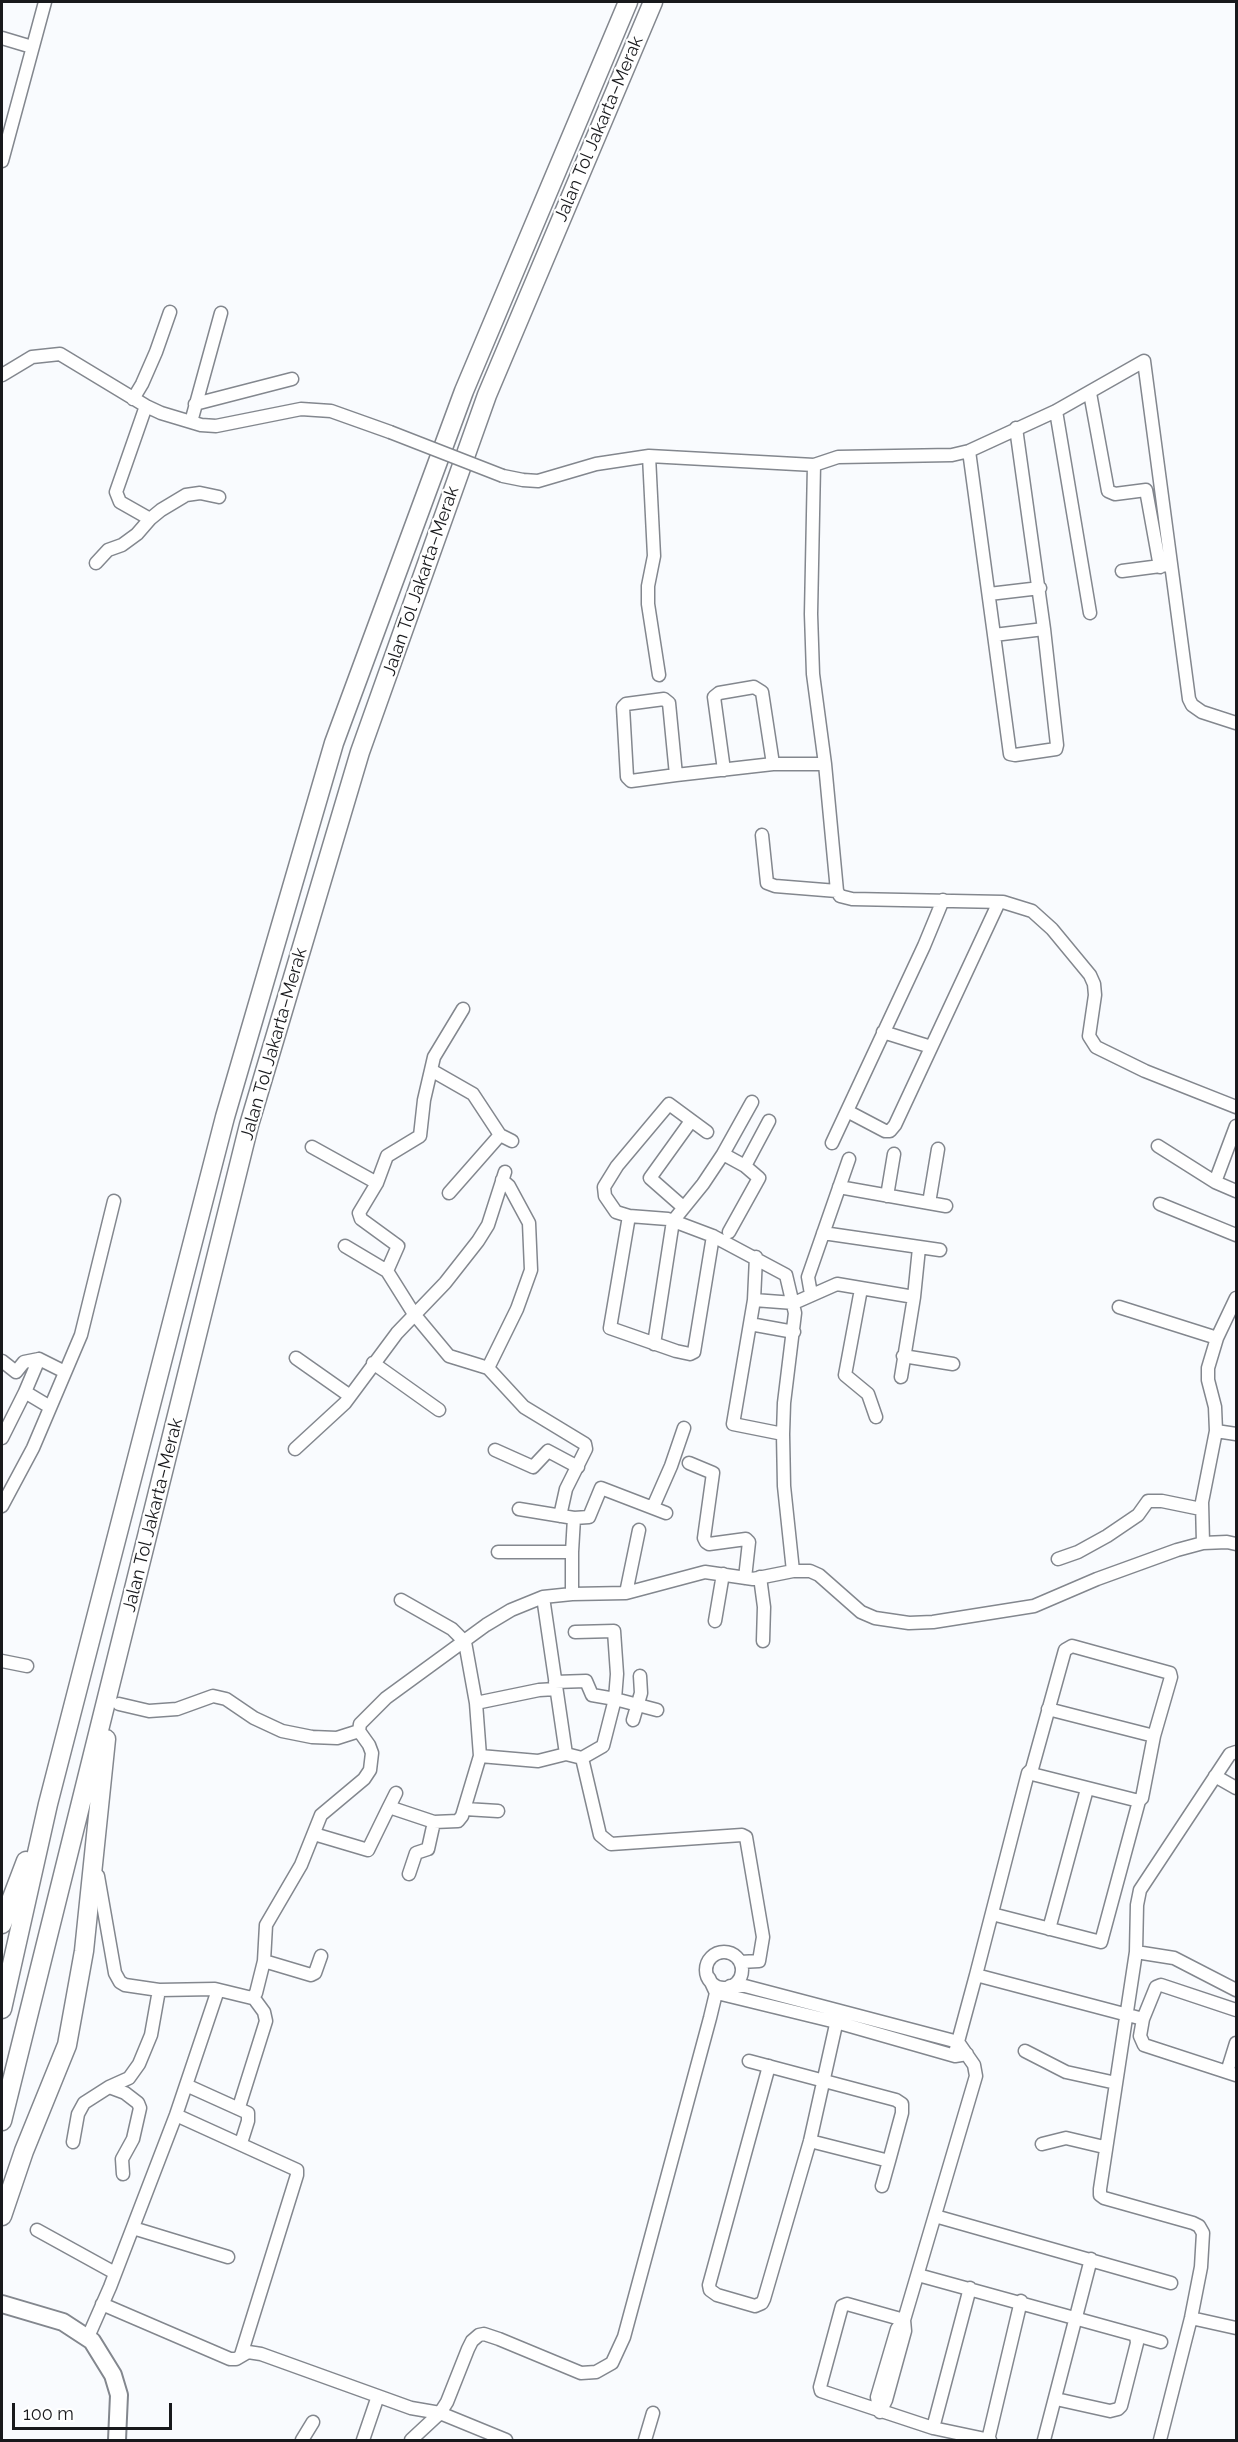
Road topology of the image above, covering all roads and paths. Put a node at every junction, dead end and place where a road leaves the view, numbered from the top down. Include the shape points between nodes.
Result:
1 (45, 2) edge
2 (628, 2) edge
3 (653, 2) edge
4 (2, 38) edge
5 (32, 47) junction
6 (2, 161) edge
7 (170, 312) dead end
8 (221, 313) dead end
9 (2, 375) edge
10 (292, 379) dead end
11 (1090, 393) junction
12 (133, 399) junction
13 (195, 405) junction
14 (146, 406) junction
15 (1056, 411) junction
16 (191, 422) junction
17 (1016, 428) junction
18 (969, 451) junction
19 (649, 456) junction
20 (814, 465) junction
21 (219, 497) dead end
22 (150, 519) junction
23 (96, 563) dead end
24 (1166, 566) junction
25 (1122, 571) dead end
26 (1040, 588) junction
27 (989, 594) junction
28 (1090, 613) dead end
29 (1044, 628) junction
30 (994, 635) junction
31 (659, 675) dead end
32 (1236, 723) edge
33 (773, 764) junction
34 (825, 764) junction
35 (724, 770) junction
36 (676, 775) junction
37 (762, 835) dead end
38 (837, 891) junction
39 (943, 900) junction
40 (999, 902) junction
41 (463, 1008) dead end
42 (883, 1032) junction
43 (931, 1047) junction
44 (431, 1070) junction
45 (752, 1102) dead end
46 (1236, 1107) edge
47 (846, 1111) junction
48 (690, 1121) junction
49 (769, 1121) dead end
50 (1236, 1126) edge
51 (707, 1132) dead end
52 (500, 1135) junction
53 (512, 1141) dead end
54 (832, 1143) dead end
55 (1158, 1146) dead end
56 (312, 1147) dead end
57 (938, 1149) dead end
58 (723, 1154) junction
59 (894, 1154) dead end
60 (849, 1159) dead end
61 (745, 1166) junction
62 (377, 1182) junction
63 (1215, 1182) junction
64 (839, 1187) junction
65 (1236, 1191) edge
66 (449, 1193) dead end
67 (887, 1196) junction
68 (114, 1201) dead end
69 (929, 1203) junction
70 (1160, 1204) dead end
71 (946, 1206) dead end
72 (678, 1214) junction
73 (629, 1216) junction
74 (729, 1232) dead end
75 (823, 1233) junction
76 (1236, 1234) edge
77 (713, 1236) junction
78 (345, 1246) dead end
79 (919, 1248) junction
80 (940, 1250) dead end
81 (756, 1257) junction
82 (387, 1271) junction
83 (861, 1289) junction
84 (914, 1297) junction
85 (1236, 1298) edge
86 (802, 1299) junction
87 (754, 1300) junction
88 (1119, 1307) dead end
89 (414, 1314) junction
90 (750, 1324) junction
91 (794, 1332) junction
92 (1217, 1338) junction
93 (654, 1344) junction
94 (903, 1356) junction
95 (296, 1358) dead end
96 (39, 1359) junction
97 (2, 1362) edge
98 (373, 1363) junction
99 (953, 1364) dead end
100 (488, 1368) junction
101 (65, 1372) junction
102 (901, 1377) dead end
103 (25, 1392) junction
104 (350, 1396) junction
105 (50, 1407) junction
106 (439, 1410) dead end
107 (876, 1417) dead end
108 (684, 1428) dead end
109 (1216, 1431) junction
110 (783, 1434) junction
111 (1236, 1434) edge
112 (2, 1438) edge
113 (295, 1449) dead end
114 (495, 1450) dead end
115 (689, 1463) dead end
116 (578, 1467) junction
117 (5, 1490) edge
118 (2, 1506) edge
119 (653, 1507) junction
120 (519, 1509) dead end
121 (1202, 1509) junction
122 (666, 1513) dead end
123 (560, 1516) junction
124 (574, 1518) junction
125 (639, 1530) dead end
126 (1203, 1542) junction
127 (1236, 1544) edge
128 (498, 1552) dead end
129 (572, 1552) junction
130 (1058, 1558) dead end
131 (793, 1571) junction
132 (723, 1574) junction
133 (760, 1577) junction
134 (745, 1578) junction
135 (626, 1593) junction
136 (572, 1594) junction
137 (543, 1597) junction
138 (401, 1600) dead end
139 (715, 1621) dead end
140 (575, 1632) dead end
141 (763, 1641) dead end
142 (465, 1642) junction
143 (2, 1661) edge
144 (27, 1666) dead end
145 (640, 1676) dead end
146 (555, 1685) junction
147 (615, 1699) junction
148 (112, 1703) junction
149 (476, 1703) junction
150 (637, 1704) junction
151 (1048, 1709) junction
152 (657, 1710) dead end
153 (633, 1720) dead end
154 (358, 1731) junction
155 (1154, 1736) junction
156 (566, 1754) junction
157 (1234, 1755) edge
158 (480, 1756) junction
159 (582, 1758) junction
160 (1028, 1773) junction
161 (1215, 1776) junction
162 (1236, 1788) edge
163 (1087, 1789) junction
164 (396, 1793) dead end
165 (1139, 1801) junction
166 (48, 1804) junction
167 (389, 1807) junction
168 (465, 1809) junction
169 (498, 1810) dead end
170 (434, 1822) junction
171 (314, 1834) junction
172 (94, 1853) junction
173 (409, 1874) dead end
174 (992, 1914) junction
175 (2, 1924) edge
176 (1049, 1929) junction
177 (1136, 1952) junction
178 (321, 1956) dead end
179 (264, 1961) junction
180 (740, 1962) junction
181 (976, 1975) junction
182 (159, 1989) junction
183 (217, 1990) junction
184 (1236, 1990) edge
185 (722, 1991) junction
186 (253, 1997) junction
187 (2, 2009) edge
188 (1236, 2010) edge
189 (1126, 2014) junction
190 (841, 2018) junction
191 (1143, 2019) junction
192 (958, 2043) junction
193 (1236, 2043) edge
194 (1025, 2051) dead end
195 (961, 2055) junction
196 (749, 2061) dead end
197 (769, 2066) junction
198 (1232, 2074) edge
199 (1116, 2083) junction
200 (824, 2084) junction
201 (186, 2085) junction
202 (110, 2087) junction
203 (239, 2107) junction
204 (176, 2115) junction
205 (2, 2121) edge
206 (810, 2140) junction
207 (73, 2142) dead end
208 (241, 2143) junction
209 (1042, 2144) dead end
210 (1104, 2147) junction
211 (889, 2161) junction
212 (123, 2174) dead end
213 (882, 2186) dead end
214 (2, 2216) edge
215 (935, 2216) junction
216 (133, 2228) junction
217 (36, 2230) dead end
218 (228, 2257) dead end
219 (1091, 2259) junction
220 (115, 2273) junction
221 (918, 2275) junction
222 (1171, 2283) dead end
223 (970, 2288) junction
224 (1021, 2301) junction
225 (102, 2304) junction
226 (7, 2306) edge
227 (1076, 2318) junction
228 (1191, 2318) junction
229 (904, 2320) junction
230 (1236, 2328) edge
231 (1136, 2335) junction
232 (88, 2337) junction
233 (1161, 2342) dead end
234 (241, 2355) junction
235 (378, 2396) junction
236 (1056, 2399) junction
237 (880, 2412) junction
238 (440, 2413) junction
239 (653, 2413) dead end
240 (313, 2422) dead end
241 (933, 2428) junction
242 (117, 2440) edge
243 (302, 2440) edge
244 (363, 2440) edge
245 (411, 2440) edge
246 (506, 2440) edge
247 (645, 2440) edge
248 (989, 2440) edge
249 (1044, 2440) edge
250 (1160, 2440) edge

1 - 5 street
2 - 166 highway, Jalan Tol Jakarta–Merak via 464,391 334,743 225,1117
3 - 148 highway, Jalan Tol Jakarta–Merak via 487,395 360,752 249,1125
4 - 5 street
5 - 6 street
7 - 12 street
8 - 13 street
9 - 12 street via 32,357 60,354
10 - 13 street
11 - 15 street
11 - 24 street via 1108,491 1115,494 1146,490
11 - 24 street via 1144,361
12 - 14 street
13 - 16 street
14 - 16 street
14 - 22 street via 116,492 120,502
15 - 17 street
15 - 28 street
16 - 19 street, bridge via 216,426 301,408 331,411 503,476 538,481 596,464
17 - 18 street
17 - 26 street
18 - 20 street via 939,456 838,457
18 - 27 street
19 - 20 street
19 - 31 street via 654,556 648,604
20 - 34 street via 813,674
21 - 22 street via 186,495
22 - 23 street via 137,534 108,550
24 - 25 street
24 - 32 street via 1190,702 1202,712
26 - 27 street
26 - 29 street
27 - 30 street
29 - 30 street
29 - 30 street via 1057,745 1052,751 1015,755 1009,751
33 - 34 street
33 - 35 street
33 - 35 street via 762,692 754,687 714,697
34 - 38 street
35 - 36 street
36 - 36 street via 628,780 624,705 667,701
37 - 38 street via 767,883
38 - 39 street via 852,899
39 - 40 street
39 - 42 street
40 - 43 street
40 - 46 street via 1032,911 1085,966 1095,989 1089,1036 1096,1047
41 - 44 street via 434,1057
42 - 43 street
42 - 47 street
43 - 47 street via 893,1129 885,1131
44 - 52 street via 473,1094
44 - 62 street via 420,1136 390,1153
45 - 58 street
47 - 54 street
48 - 51 street
48 - 72 street via 650,1178
48 - 73 street via 669,1104 617,1166 604,1187 605,1196 616,1212
49 - 61 street
50 - 63 street
52 - 53 street
52 - 66 street
55 - 63 street
56 - 62 street
57 - 69 street
58 - 61 street
58 - 72 street
59 - 67 street
60 - 64 street
61 - 74 street via 759,1178
62 - 82 street via 359,1216 398,1246
63 - 65 street
64 - 67 street
64 - 75 street
67 - 69 street
68 - 101 street via 81,1335
69 - 71 street
70 - 76 street
72 - 73 street
72 - 77 street
72 - 93 street
73 - 93 street via 610,1328
75 - 79 street
75 - 86 street
77 - 81 street
77 - 93 street via 694,1352
78 - 82 street
79 - 80 street
79 - 84 street
81 - 86 street via 786,1275
81 - 87 street
82 - 89 street
83 - 84 street
83 - 86 street via 832,1285
83 - 107 street via 845,1375 868,1394
84 - 94 street
85 - 92 street
86 - 87 street
86 - 91 street
87 - 90 street
88 - 92 street
89 - 98 street
89 - 100 street via 449,1356
89 - 100 street via 445,1283 483,1234 503,1176 529,1223 531,1270
90 - 91 street
90 - 110 street via 733,1424
91 - 110 street
92 - 109 street via 1208,1368
94 - 99 street
94 - 102 street
95 - 104 street
96 - 97 street via 24,1362 16,1371
96 - 101 street
96 - 103 street
98 - 104 street
98 - 106 street
100 - 116 street via 525,1407 585,1444
101 - 105 street
103 - 105 street
103 - 112 street
104 - 113 street
105 - 117 street via 33,1449
108 - 119 street
109 - 111 street
109 - 121 street
110 - 131 street
114 - 116 street via 534,1467 548,1451
115 - 134 street via 712,1473 706,1542 749,1542
116 - 123 street via 567,1488
117 - 118 street
119 - 122 street
119 - 124 street via 601,1488 590,1516
120 - 123 street
121 - 126 street
121 - 130 street via 1148,1501 1141,1512 1107,1536
123 - 124 street
124 - 129 street
125 - 135 street
126 - 127 street
126 - 131 street via 1034,1606 933,1622 875,1618 861,1612 815,1573
128 - 129 street
129 - 136 street
131 - 133 street
132 - 134 street
132 - 135 street via 697,1573
132 - 139 street
133 - 134 street
133 - 141 street
135 - 136 street
136 - 137 street
137 - 142 street via 511,1610
137 - 146 street
138 - 142 street via 452,1629
140 - 147 street via 614,1631
142 - 149 street
142 - 154 street via 386,1698 364,1719
143 - 144 street
145 - 150 street via 642,1688
146 - 147 street via 586,1681 592,1695
146 - 149 street
146 - 156 street
147 - 150 street
147 - 159 street via 603,1746
148 - 154 street via 149,1711 177,1709 213,1696 226,1699 282,1731 337,1738
148 - 172 highway
148 - 205 highway, Jalan Tol Jakarta–Merak
149 - 158 street
150 - 152 street
150 - 153 street
151 - 155 street
151 - 155 street via 1068,1647 1167,1671 1171,1677
151 - 160 street
154 - 171 street via 372,1754 370,1770 321,1815
155 - 165 street
156 - 158 street via 538,1761
156 - 159 street
157 - 161 street
158 - 168 street
159 - 180 street via 600,1835 611,1844 745,1836 763,1937 759,1961
160 - 163 street
160 - 174 street
161 - 162 street
161 - 177 street via 1140,1890
163 - 165 street
163 - 176 street
164 - 167 street
165 - 176 street via 1104,1940 1098,1942
166 - 175 highway
166 - 187 highway, Jalan Tol Jakarta–Merak
167 - 170 street
167 - 171 street via 368,1850
168 - 169 street
168 - 170 street via 458,1821
170 - 173 street via 428,1849 416,1853
171 - 179 street via 266,1925
172 - 182 street via 115,1973 125,1985
172 - 214 highway via 84,1951 67,2045
174 - 176 street
174 - 181 street
177 - 184 street via 1174,1958
177 - 189 street
178 - 179 street via 311,1976
179 - 186 street
180 - 185 street via 739,1979
180 - 185 street via 733,1954 722,1952 707,1967 709,1978
181 - 189 street
181 - 192 street
182 - 183 street
182 - 202 street via 151,2035 139,2064 129,2078
183 - 186 street
183 - 201 street
185 - 190 street
185 - 238 street via 624,2337 612,2363 596,2372 581,2373 484,2334 472,2341
186 - 203 street via 266,2021
188 - 191 street via 1161,1985 1156,1987
189 - 191 street
189 - 199 street
190 - 192 street
190 - 195 street
190 - 200 street
191 - 198 street via 1140,2036 1144,2044
192 - 195 street
193 - 198 street
194 - 199 street via 1066,2072
195 - 215 street via 974,2066 976,2076
196 - 197 street
197 - 200 street
197 - 206 street via 709,2285 712,2292 755,2306 762,2303
199 - 210 street
200 - 206 street
200 - 211 street via 902,2104
201 - 203 street
201 - 204 street
202 - 207 street via 81,2108
202 - 212 street via 125,2093 140,2108 133,2139 122,2159
203 - 208 street via 249,2116
204 - 208 street
204 - 216 street
206 - 211 street
208 - 234 street via 294,2167 297,2175
209 - 210 street via 1066,2138
210 - 228 street via 1100,2194 1124,2205 1192,2223 1203,2233
211 - 213 street
215 - 219 street
215 - 221 street
216 - 218 street
216 - 220 street
217 - 220 street
219 - 222 street
219 - 227 street
220 - 225 street
221 - 223 street
221 - 229 street
223 - 224 street
223 - 241 street
224 - 227 street
224 - 248 street
225 - 232 street
225 - 234 street via 223,2357 236,2359
226 - 232 main road via 63,2322
227 - 231 street
227 - 236 street
228 - 230 street
228 - 250 street
229 - 237 street via 897,2329 877,2397
229 - 237 street via 847,2304 842,2307 820,2387 821,2391
231 - 233 street
231 - 236 street via 1118,2409
232 - 242 main road via 106,2363 119,2395
234 - 235 street via 261,2354
235 - 238 street
235 - 244 street
236 - 249 street
237 - 241 street
238 - 245 street
238 - 246 street
239 - 247 street
240 - 243 street
241 - 248 street

